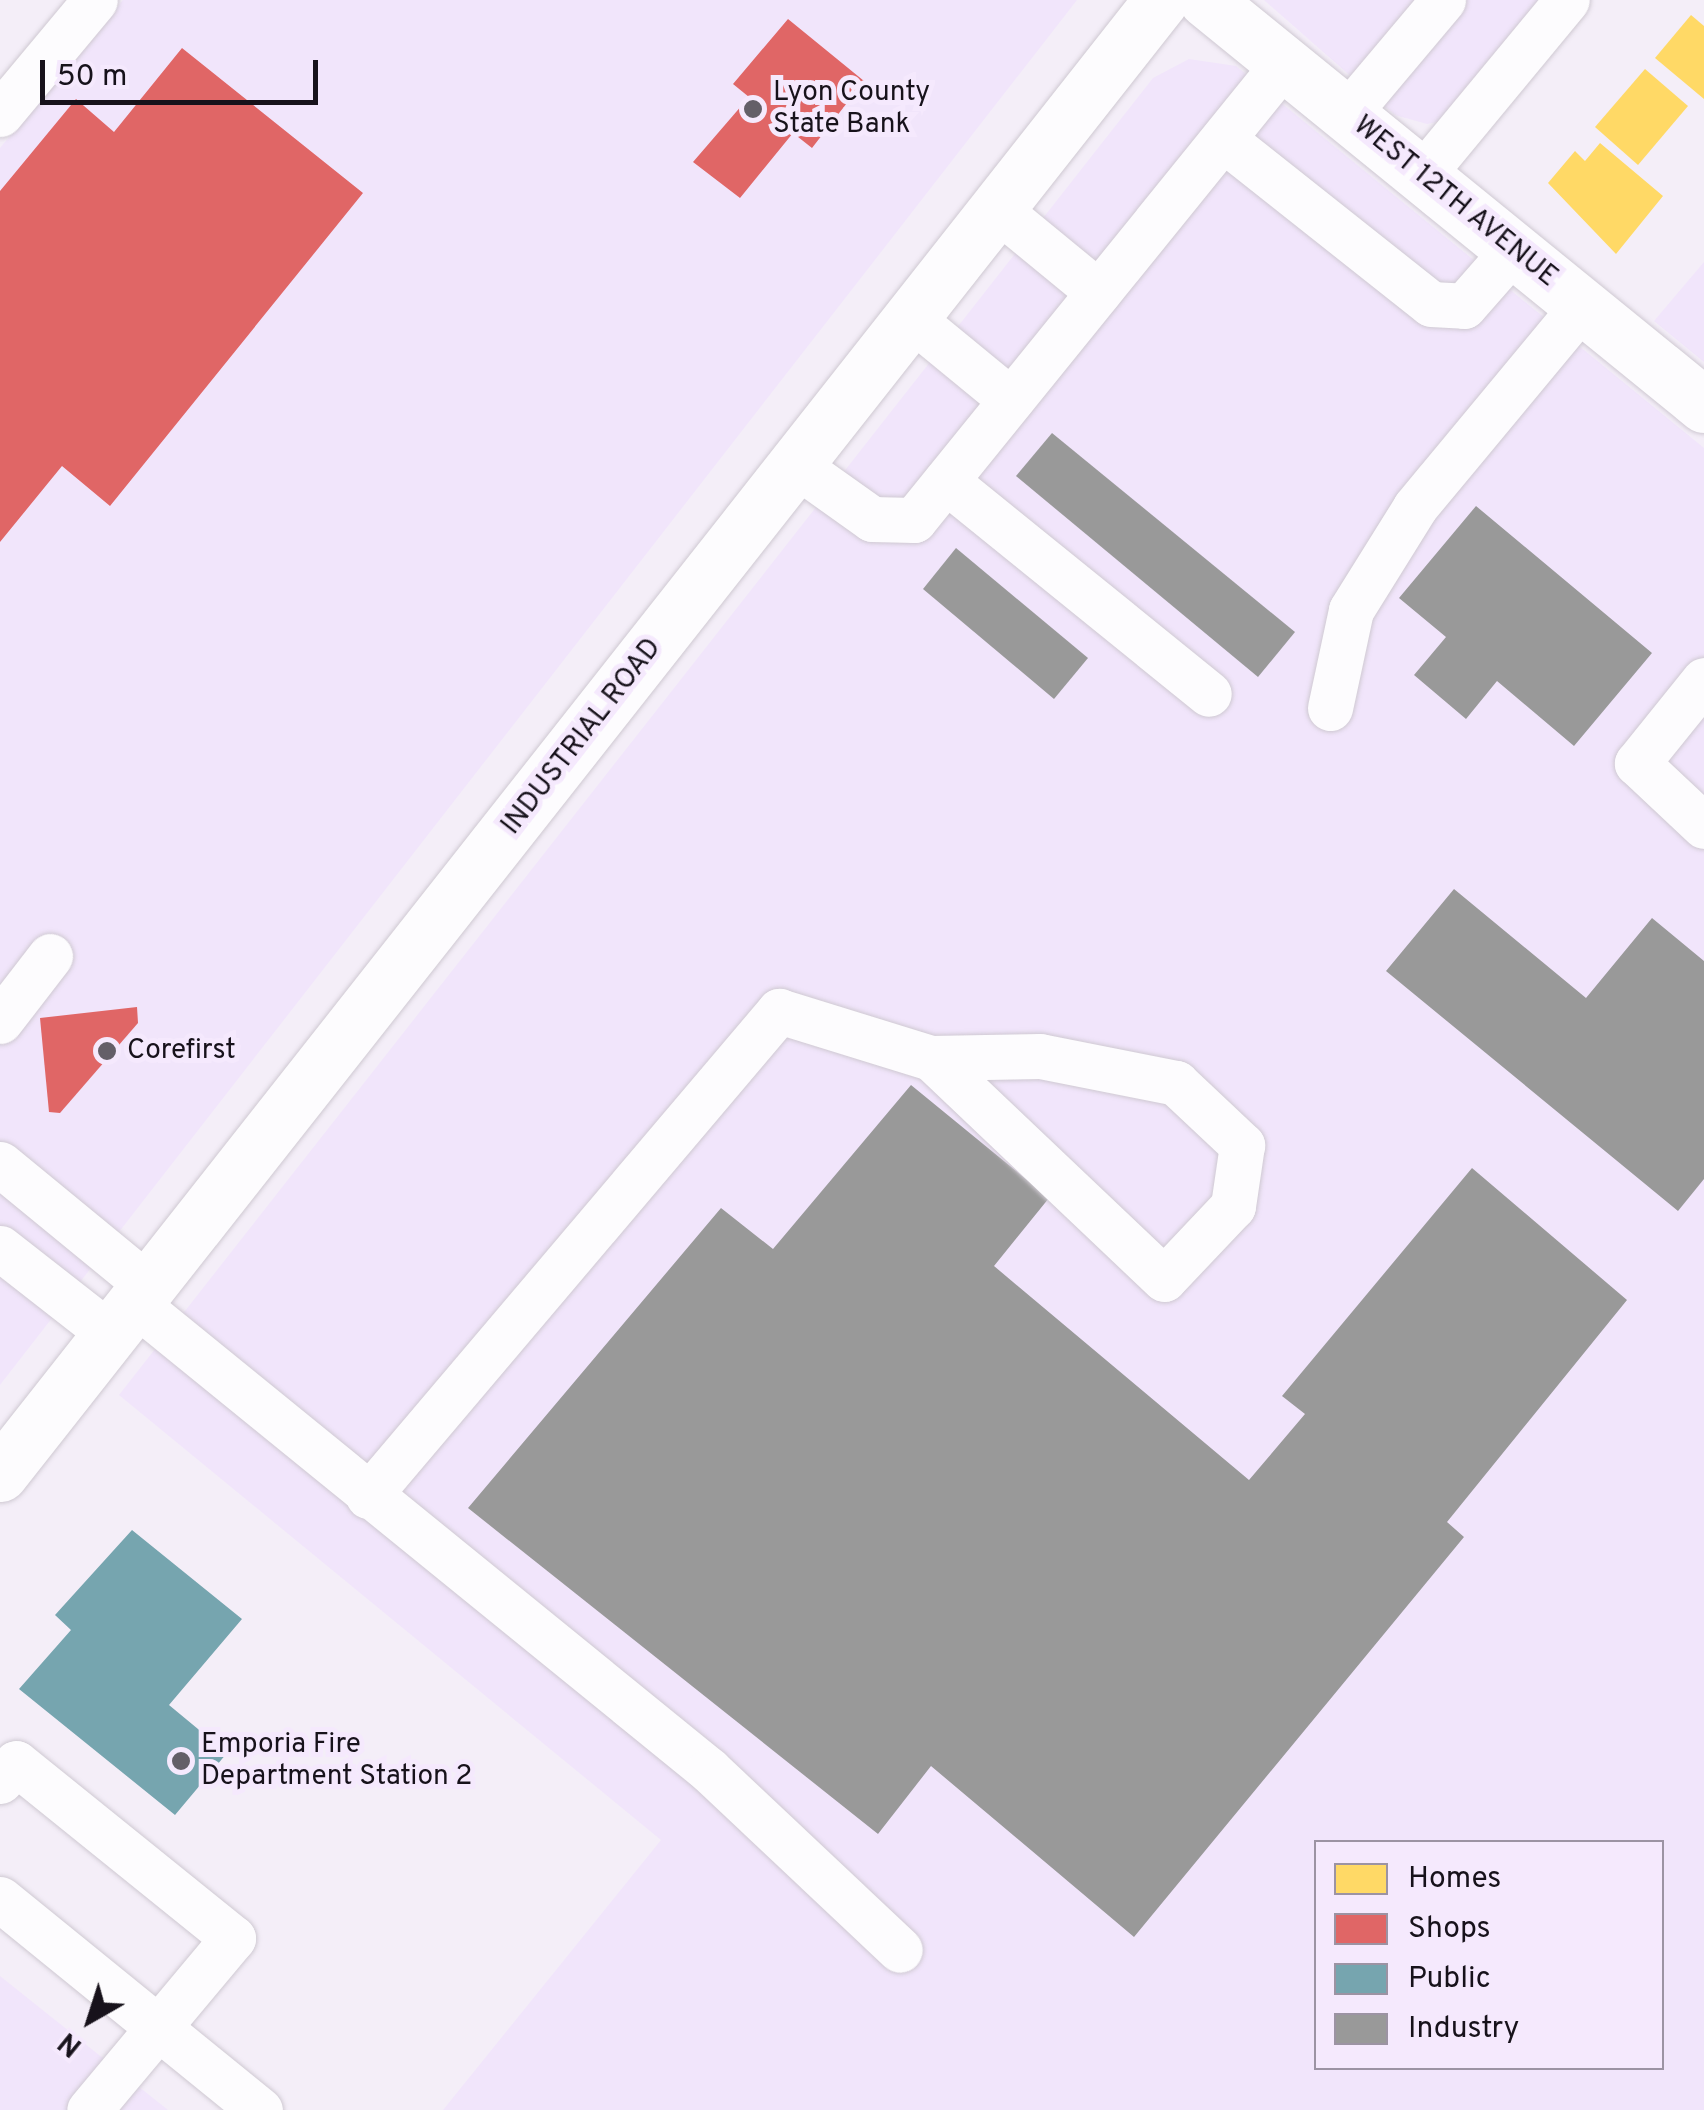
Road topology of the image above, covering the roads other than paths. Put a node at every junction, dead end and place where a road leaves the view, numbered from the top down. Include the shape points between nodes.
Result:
1 (95, 0) edge
2 (1162, 0) edge
3 (1206, 0) edge
4 (1444, 0) edge
5 (1568, 0) edge
6 (1284, 63) junction
7 (0, 114) edge
8 (1348, 114) junction
9 (1223, 139) junction
10 (1422, 175) junction
11 (997, 209) junction
12 (1512, 250) junction
13 (1098, 292) junction
14 (1582, 306) junction
15 (911, 318) junction
16 (1699, 392) edge
17 (1011, 400) junction
18 (796, 464) junction
19 (946, 481) junction
20 (1704, 680) edge
21 (1209, 694) dead end
22 (1330, 708) dead end
23 (1704, 826) edge
24 (50, 956) dead end
25 (0, 1021) edge
26 (931, 1058) junction
27 (0, 1164) edge
28 (0, 1248) edge
29 (132, 1308) junction
30 (0, 1474) edge
31 (368, 1496) junction
32 (0, 1781) edge
33 (8, 1908) edge
34 (900, 1950) dead end
35 (157, 2026) junction
36 (89, 2110) edge
37 (260, 2110) edge

1 - 7 street
2 - 11 main road, INDUSTRIAL ROAD
3 - 6 main road, WEST 12TH AVENUE
4 - 8 street
5 - 10 street
6 - 8 main road, WEST 12TH AVENUE
6 - 9 street
8 - 10 main road, WEST 12TH AVENUE
9 - 12 street via 1431,304 1464,306
9 - 13 street
10 - 12 main road, WEST 12TH AVENUE
11 - 13 street
11 - 15 main road, INDUSTRIAL ROAD
12 - 14 main road, WEST 12TH AVENUE
13 - 17 street
14 - 16 main road, WEST 12TH AVENUE
14 - 22 street via 1414,507 1351,610
15 - 17 street
15 - 18 main road, INDUSTRIAL ROAD
17 - 19 street
18 - 19 street via 888,525 914,520
18 - 29 main road, INDUSTRIAL ROAD
19 - 21 street
20 - 23 street via 1637,763
24 - 25 street
26 - 26 street via 1164,1280 1234,1206 1242,1144 1176,1083 1040,1056
26 - 31 street via 779,1011
27 - 29 street
28 - 29 street
29 - 30 main road, INDUSTRIAL ROAD
29 - 31 street
31 - 34 street via 709,1770
32 - 35 street via 16,1764 233,1938
33 - 35 street
35 - 36 street
35 - 37 street

